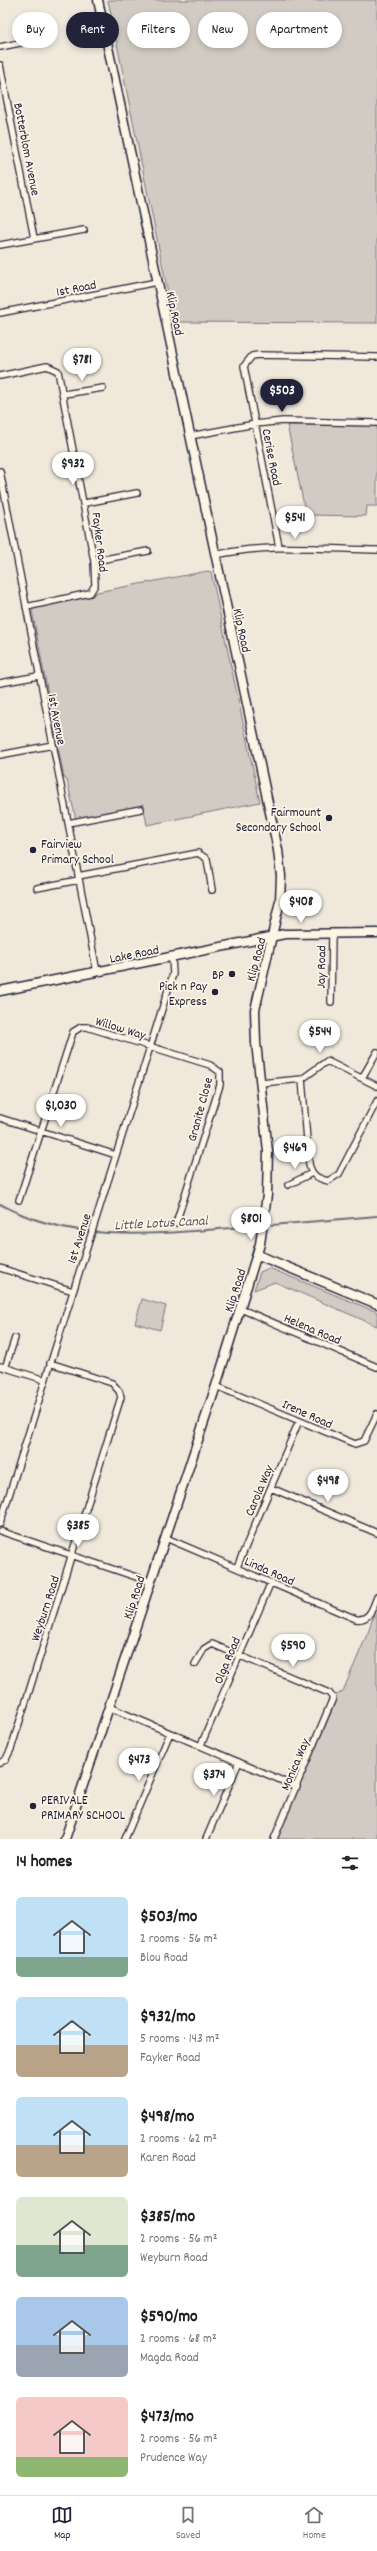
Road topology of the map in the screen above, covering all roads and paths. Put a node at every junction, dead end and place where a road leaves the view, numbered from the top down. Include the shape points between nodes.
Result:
1 (98, 0) edge
2 (12, 45) edge
3 (0, 47) edge
4 (0, 65) edge
5 (1, 76) edge
6 (84, 230) dead end
7 (34, 238) junction
8 (0, 244) edge
9 (157, 282) junction
10 (0, 313) edge
11 (377, 357) edge
12 (0, 376) edge
13 (103, 388) dead end
14 (64, 394) junction
15 (255, 424) junction
16 (377, 424) edge
17 (190, 436) junction
18 (0, 470) edge
19 (137, 493) dead end
20 (85, 503) junction
21 (279, 547) junction
22 (377, 550) edge
23 (148, 551) dead end
24 (216, 555) junction
25 (94, 561) junction
26 (26, 607) junction
27 (38, 676) junction
28 (0, 683) edge
29 (53, 745) junction
30 (0, 755) edge
31 (141, 809) dead end
32 (68, 823) junction
33 (78, 878) junction
34 (37, 888) dead end
35 (212, 890) dead end
36 (332, 933) junction
37 (377, 933) edge
38 (273, 936) junction
39 (172, 958) junction
40 (97, 972) junction
41 (0, 991) edge
42 (331, 1002) dead end
43 (149, 1047) junction
44 (377, 1052) edge
45 (362, 1078) junction
46 (302, 1079) junction
47 (261, 1084) junction
48 (377, 1086) edge
49 (377, 1101) edge
50 (0, 1118) edge
51 (42, 1131) junction
52 (116, 1155) junction
53 (312, 1173) junction
54 (288, 1185) dead end
55 (19, 1200) dead end
56 (176, 1223) dead end
57 (258, 1255) junction
58 (0, 1268) edge
59 (73, 1291) junction
60 (377, 1304) edge
61 (241, 1309) junction
62 (15, 1338) dead end
63 (50, 1363) junction
64 (3, 1367) edge
65 (377, 1367) edge
66 (45, 1380) junction
67 (216, 1386) junction
68 (377, 1414) edge
69 (299, 1421) junction
70 (271, 1488) junction
71 (0, 1524) edge
72 (0, 1531) edge
73 (377, 1533) edge
74 (166, 1538) junction
75 (72, 1555) junction
76 (237, 1567) junction
77 (151, 1582) junction
78 (271, 1582) junction
79 (377, 1597) edge
80 (240, 1654) junction
81 (195, 1664) dead end
82 (109, 1707) junction
83 (170, 1732) junction
84 (201, 1745) junction
85 (239, 1762) junction
86 (0, 1763) edge
87 (296, 1787) junction
88 (65, 1839) edge
89 (125, 1839) edge
90 (206, 1839) edge
91 (274, 1839) edge

1 - 9 street, Klip Road
2 - 3 street
4 - 5 street, Botterblom Avenue
5 - 7 street, Botterblom Avenue
6 - 7 street
7 - 8 street
9 - 10 street, 1st Road
9 - 17 street, Klip Road
11 - 15 street, Cerise Road via 252,356 244,366 244,372
12 - 14 street, Fayker Road via 52,366 58,371
13 - 14 street
14 - 20 street, Fayker Road
15 - 16 street via 283,421
15 - 17 street
15 - 21 street, Cerise Road
17 - 24 street, Klip Road
18 - 26 street, 1st Avenue
19 - 20 street
20 - 25 street, Fayker Road
21 - 22 street
21 - 24 street
23 - 25 street
24 - 38 street, Klip Road via 280,865 281,893
25 - 26 street, Fayker Road via 95,585 90,593
26 - 27 street, 1st Avenue
27 - 28 street
27 - 29 street, 1st Avenue
29 - 30 street
29 - 32 street, 1st Avenue
31 - 32 street
32 - 33 street, 1st Avenue
33 - 34 street
33 - 35 street via 200,854 207,859
33 - 40 street, 1st Avenue
36 - 37 street, Lake Road
36 - 38 street, Lake Road
36 - 42 street, Jay Road
38 - 39 street, Lake Road
38 - 47 street, Klip Road via 255,1010
39 - 40 street, Lake Road
39 - 43 street, 1st Avenue via 173,974
40 - 41 street, Lake Road
43 - 51 street, Willow Way via 87,1027 77,1028 70,1039
43 - 52 street, 1st Avenue
43 - 56 street, Granite Close via 210,1065 220,1072 221,1078
44 - 45 street
45 - 46 street via 327,1061
45 - 48 street
46 - 47 street
46 - 53 street
47 - 57 street, Klip Road via 268,1152 265,1217
49 - 53 street via 334,1179 320,1179
50 - 51 street
51 - 52 street
51 - 55 street, Willow Way
52 - 59 street, 1st Avenue
53 - 54 street
57 - 60 street
57 - 61 street, Klip Road
58 - 59 street
59 - 63 street, 1st Avenue
61 - 65 street, Helena Road
61 - 67 street, Klip Road
62 - 64 street
63 - 66 street, 1st Avenue
63 - 75 street, Weyburn Road via 112,1383 121,1394
64 - 66 street
66 - 71 street, 1st Avenue
67 - 69 street, Irene Road
67 - 74 street, Klip Road
68 - 69 street, Irene Road via 367,1437 360,1444
69 - 70 street, Carola Way
70 - 73 street
70 - 76 street, Carola Way
72 - 75 street
74 - 76 street, Linda Road
74 - 77 street, Klip Road
75 - 77 street
75 - 86 street, Weyburn Road via 11,1749 6,1759
76 - 78 street, Linda Road
77 - 82 street, Klip Road
78 - 79 street, Linda Road via 356,1619 366,1618
78 - 80 street, Olga Road
80 - 81 street via 212,1644 204,1649
80 - 84 street, Olga Road
80 - 87 street, Monica Way via 333,1697
82 - 83 street
82 - 88 street, Klip Road
83 - 84 street
83 - 89 street
84 - 85 street
85 - 87 street
85 - 90 street
87 - 91 street, Monica Way

